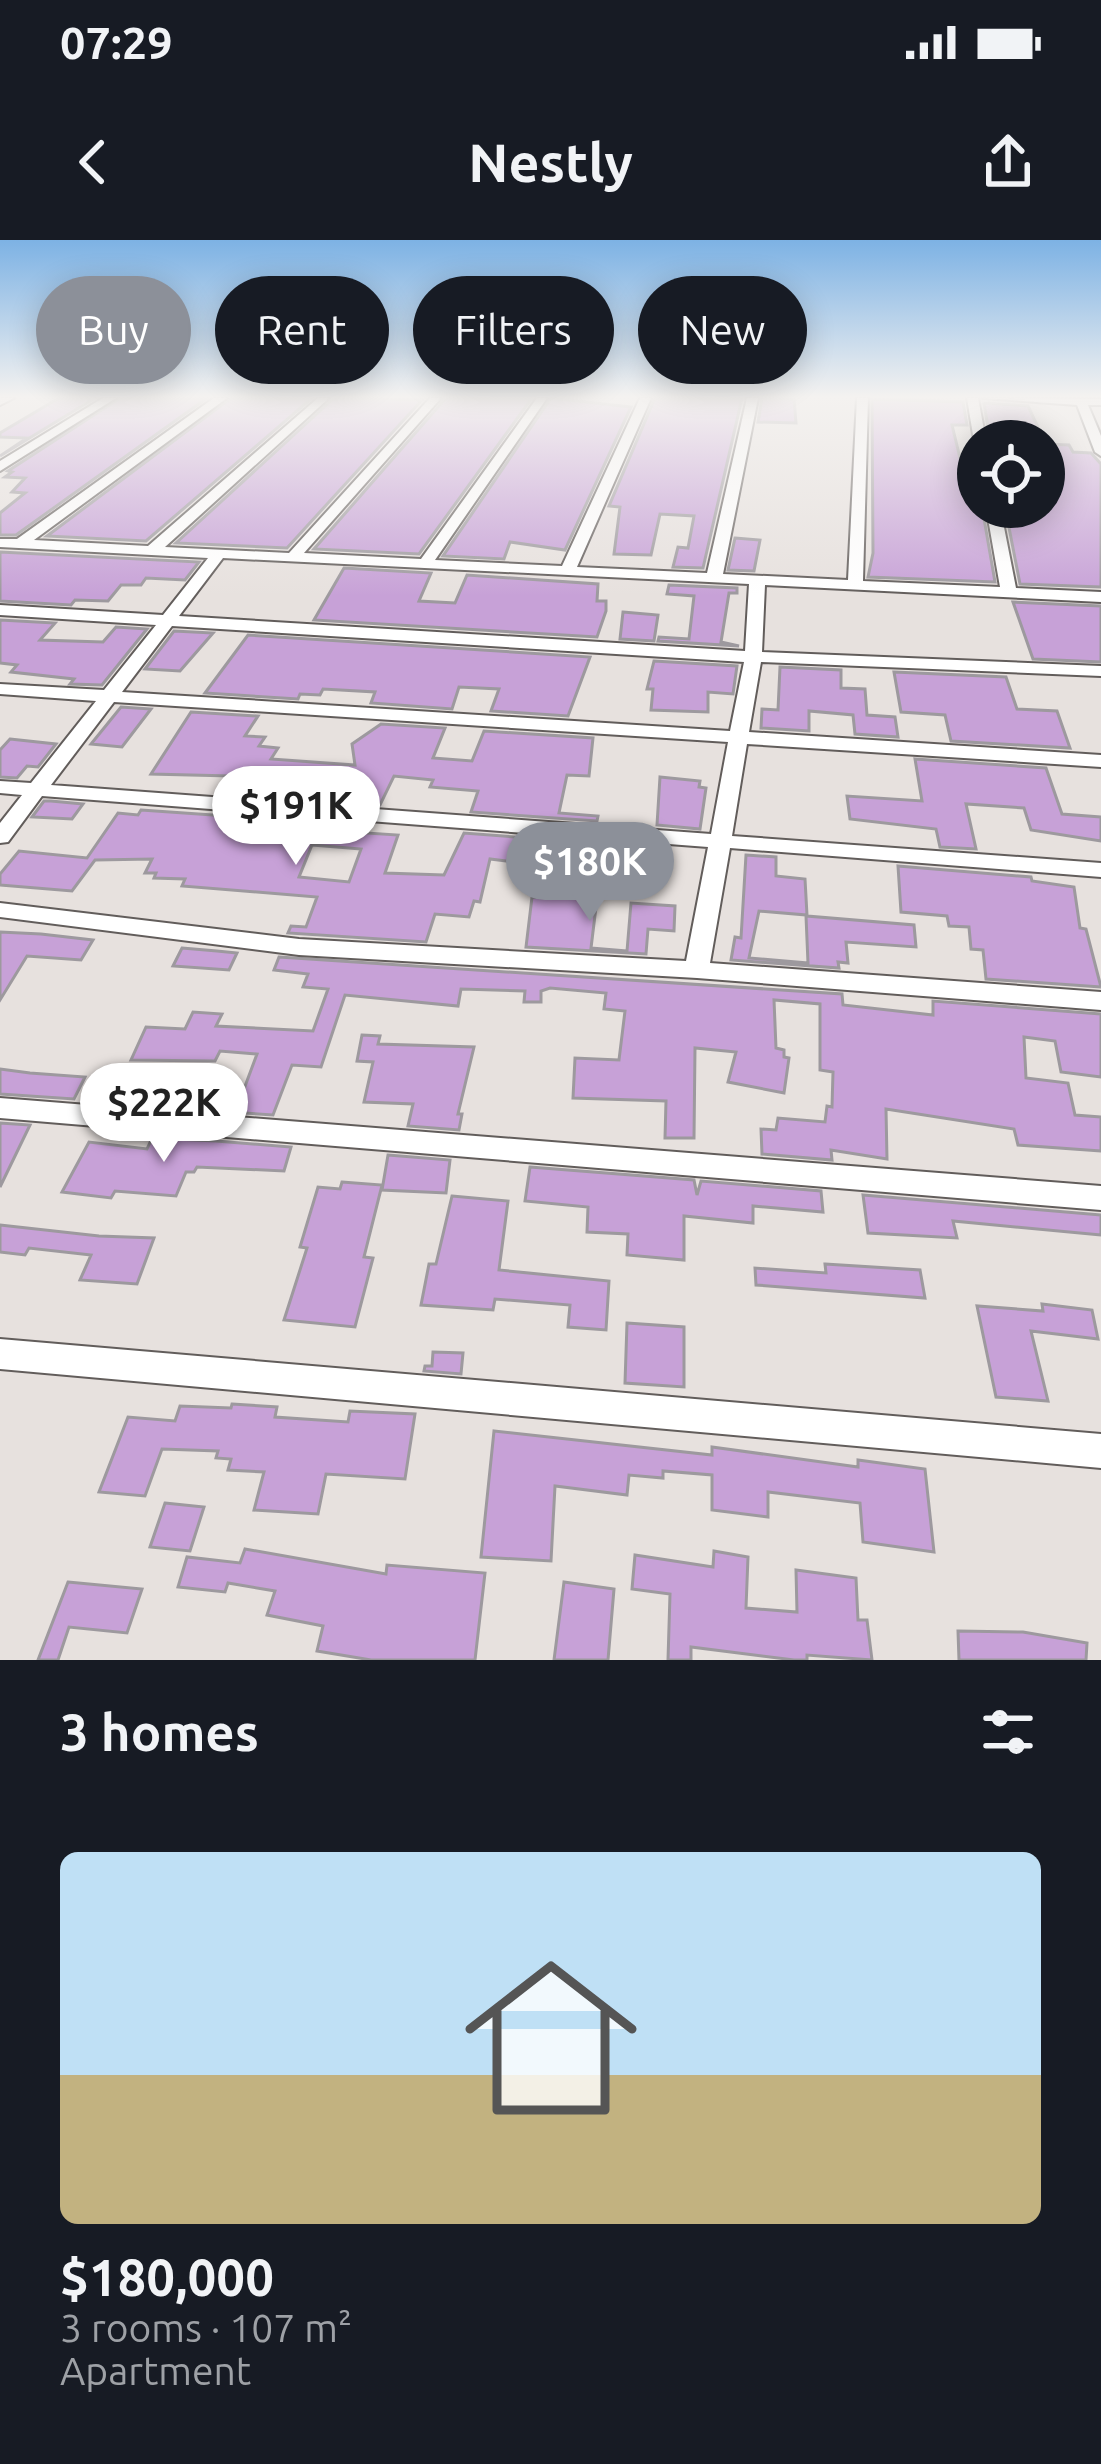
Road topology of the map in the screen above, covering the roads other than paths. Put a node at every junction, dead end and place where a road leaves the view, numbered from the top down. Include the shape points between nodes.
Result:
1 (130, 464) edge
2 (249, 464) edge
3 (376, 464) edge
4 (495, 464) edge
5 (616, 464) edge
6 (739, 464) edge
7 (860, 464) edge
8 (997, 528) edge
9 (0, 543) edge
10 (20, 544) junction
11 (151, 550) junction
12 (219, 554) junction
13 (292, 558) junction
14 (425, 564) junction
15 (567, 571) junction
16 (714, 578) junction
17 (757, 580) junction
18 (855, 585) junction
19 (1009, 593) junction
20 (1101, 597) edge
21 (0, 610) edge
22 (169, 619) junction
23 (753, 657) junction
24 (1101, 671) edge
25 (0, 689) edge
26 (108, 696) junction
27 (740, 737) junction
28 (1101, 761) edge
29 (0, 787) edge
30 (37, 789) junction
31 (0, 836) edge
32 (721, 844) junction
33 (1101, 870) edge
34 (0, 910) edge
35 (697, 970) junction
36 (1101, 1001) edge
37 (0, 1108) edge
38 (1101, 1198) edge
39 (0, 1354) edge
40 (1101, 1451) edge

1 - 10 street
2 - 11 street
3 - 13 street
4 - 14 street
5 - 15 street
6 - 16 street
7 - 18 street
8 - 19 street
9 - 10 street
10 - 11 street
11 - 12 street
12 - 13 street
12 - 22 street
13 - 14 street
14 - 15 street
15 - 16 street
16 - 17 street
17 - 18 street
17 - 23 street
18 - 19 street
19 - 20 street
21 - 22 street
22 - 23 street
22 - 26 street
23 - 24 street
23 - 27 street
25 - 26 street
26 - 27 street
26 - 30 street
27 - 28 street
27 - 32 street
29 - 30 street
30 - 31 street
30 - 32 street
32 - 33 street
32 - 35 street
34 - 35 street via 299,947
35 - 36 street
37 - 38 street
39 - 40 street

